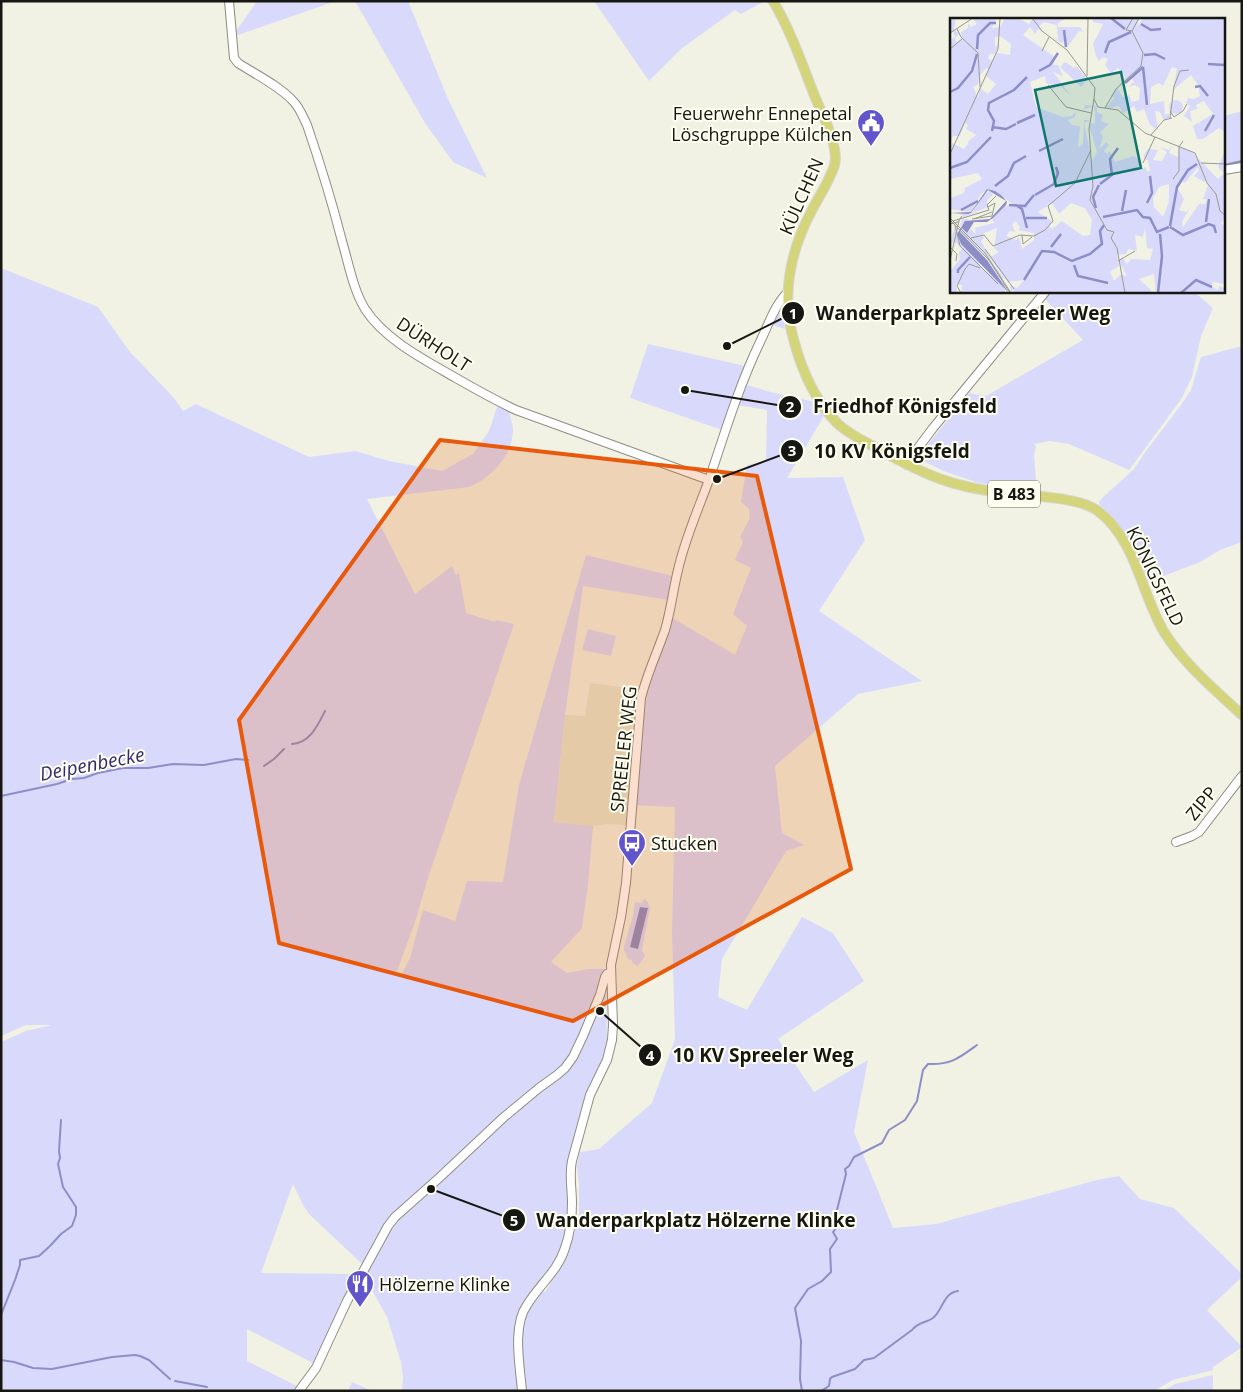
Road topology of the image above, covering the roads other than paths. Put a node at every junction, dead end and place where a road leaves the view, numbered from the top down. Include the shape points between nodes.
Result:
1 (229, 1) edge
2 (773, 1) edge
3 (1242, 167) edge
4 (1226, 170) edge
5 (1045, 292) edge
6 (787, 293) junction
7 (907, 465) junction
8 (709, 480) junction
9 (1242, 715) edge
10 (1242, 776) edge
11 (1176, 842) dead end
12 (611, 973) junction
13 (299, 1391) edge
14 (522, 1391) edge

1 - 8 street, DÜRHOLT via 234,58 294,101 307,125 352,280 376,323 425,361 516,410
2 - 6 main road, KÜLCHEN / B 483 via 790,33 820,108 833,144 835,161 796,244
3 - 4 street
5 - 7 street via 928,434
6 - 7 main road, KÖNIGSFELD / B 483 via 794,340 804,370 820,401 851,434
6 - 8 street, SPREELER WEG via 748,366
7 - 9 main road, KÖNIGSFELD / B 483 via 964,487 1091,506 1115,529 1132,556 1149,600 1178,653
8 - 12 street, SPREELER WEG via 683,551 664,631 641,698 626,883
10 - 11 street, ZIPP via 1199,832
12 - 13 street via 606,974 574,1057 565,1068 504,1116 388,1226 347,1301 316,1368
12 - 14 street, SPREELER WEG via 611,1046 591,1090 572,1161 572,1213 567,1244 556,1268 526,1305 520,1322

